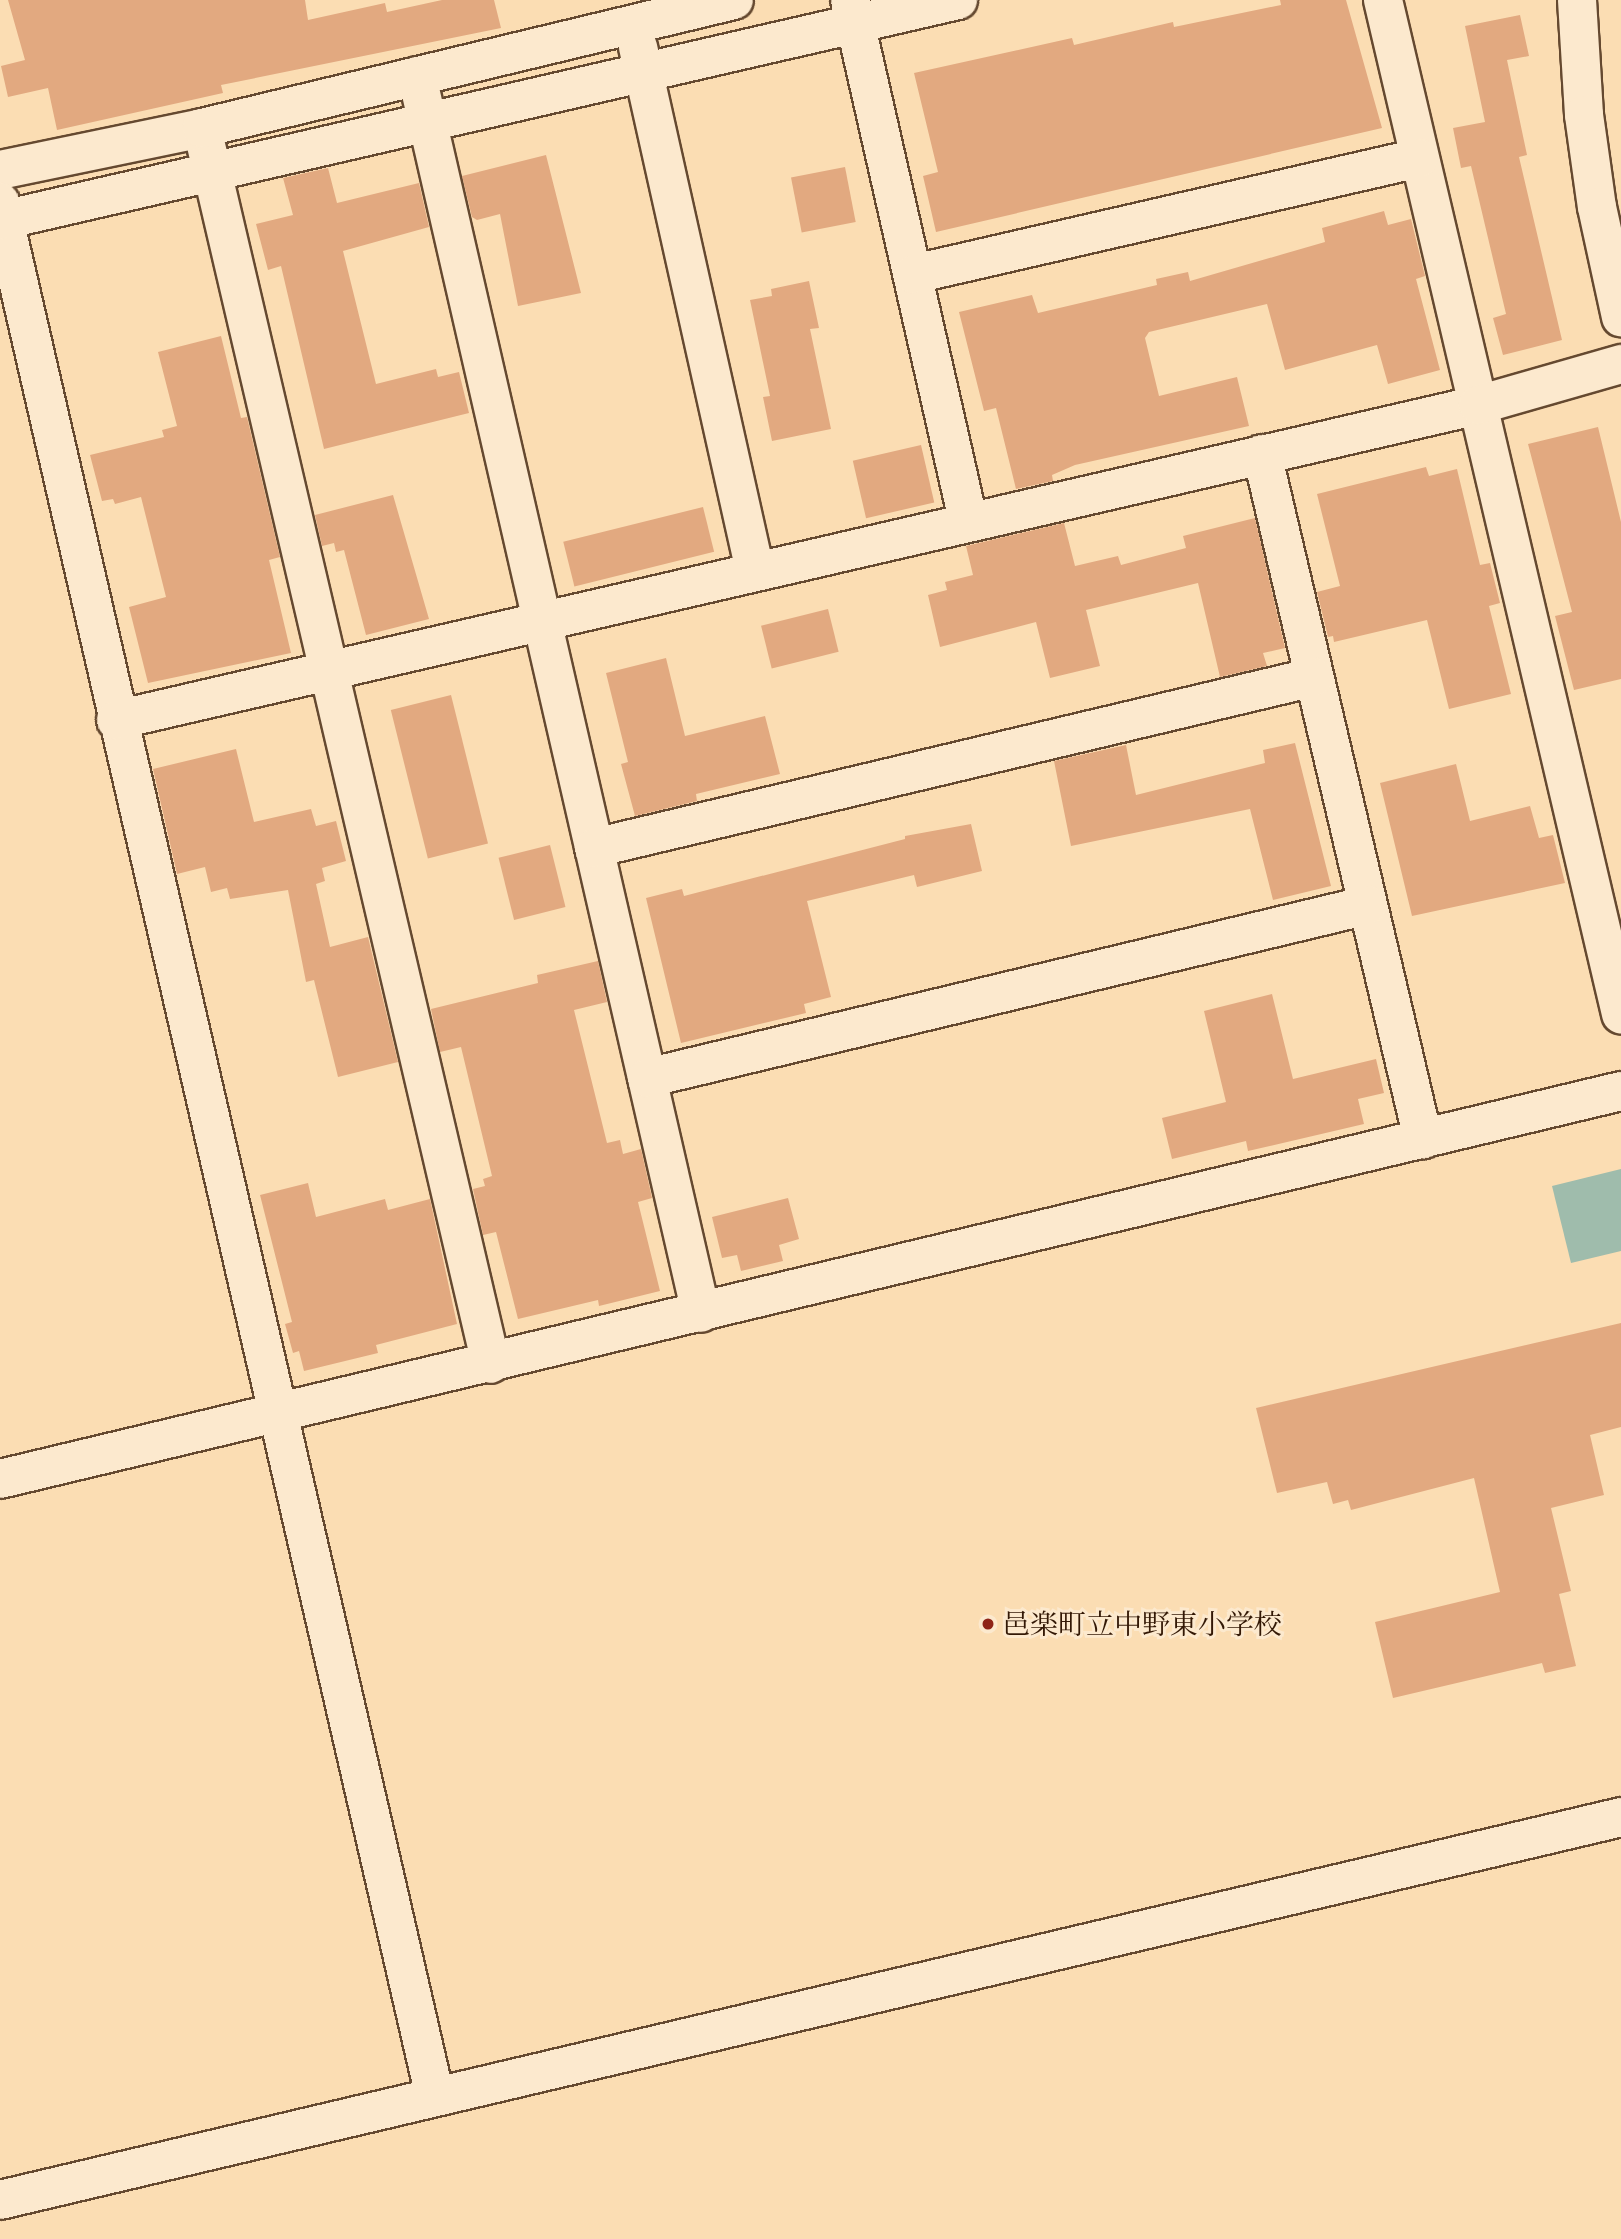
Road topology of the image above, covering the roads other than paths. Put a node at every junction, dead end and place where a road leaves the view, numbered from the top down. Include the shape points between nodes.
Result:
1 (734, 0) edge
2 (958, 0) edge
3 (1383, 0) edge
4 (1577, 0) edge
5 (630, 12) edge
6 (853, 12) edge
7 (645, 72) junction
8 (416, 76) junction
9 (427, 122) junction
10 (202, 128) junction
11 (1419, 158) junction
12 (0, 170) edge
13 (213, 172) junction
14 (2, 211) edge
15 (914, 274) junction
16 (1621, 317) edge
17 (1621, 364) edge
18 (1478, 405) junction
19 (1262, 454) junction
20 (968, 520) junction
21 (755, 570) junction
22 (542, 620) junction
23 (329, 669) junction
24 (1314, 677) junction
25 (116, 720) junction
26 (594, 848) junction
27 (1368, 905) junction
28 (1621, 1014) edge
29 (647, 1078) junction
30 (1621, 1091) edge
31 (1423, 1139) junction
32 (701, 1313) junction
33 (491, 1364) junction
34 (279, 1415) junction
35 (0, 1479) edge
36 (1621, 1817) edge
37 (435, 2097) junction
38 (0, 2200) edge

1 - 5 street
2 - 6 street
3 - 11 street
4 - 16 street via 1584,115
5 - 7 street
5 - 8 street
6 - 7 street
6 - 15 street
7 - 9 street
7 - 21 street
8 - 9 street
8 - 10 street
9 - 13 street
9 - 22 street
10 - 12 street
10 - 13 street
11 - 15 street
11 - 18 street
13 - 14 street
13 - 23 street
14 - 25 street
15 - 20 street
17 - 18 street
18 - 19 street
18 - 28 street
19 - 20 street
19 - 24 street
20 - 21 street
21 - 22 street
22 - 23 street
22 - 26 street
23 - 25 street
23 - 33 street
24 - 26 street
24 - 27 street
25 - 34 street
26 - 29 street
27 - 29 street
27 - 31 street
29 - 32 street
30 - 31 street
31 - 32 street
32 - 33 street
33 - 34 street
34 - 35 street
34 - 37 street
36 - 37 street
37 - 38 street

